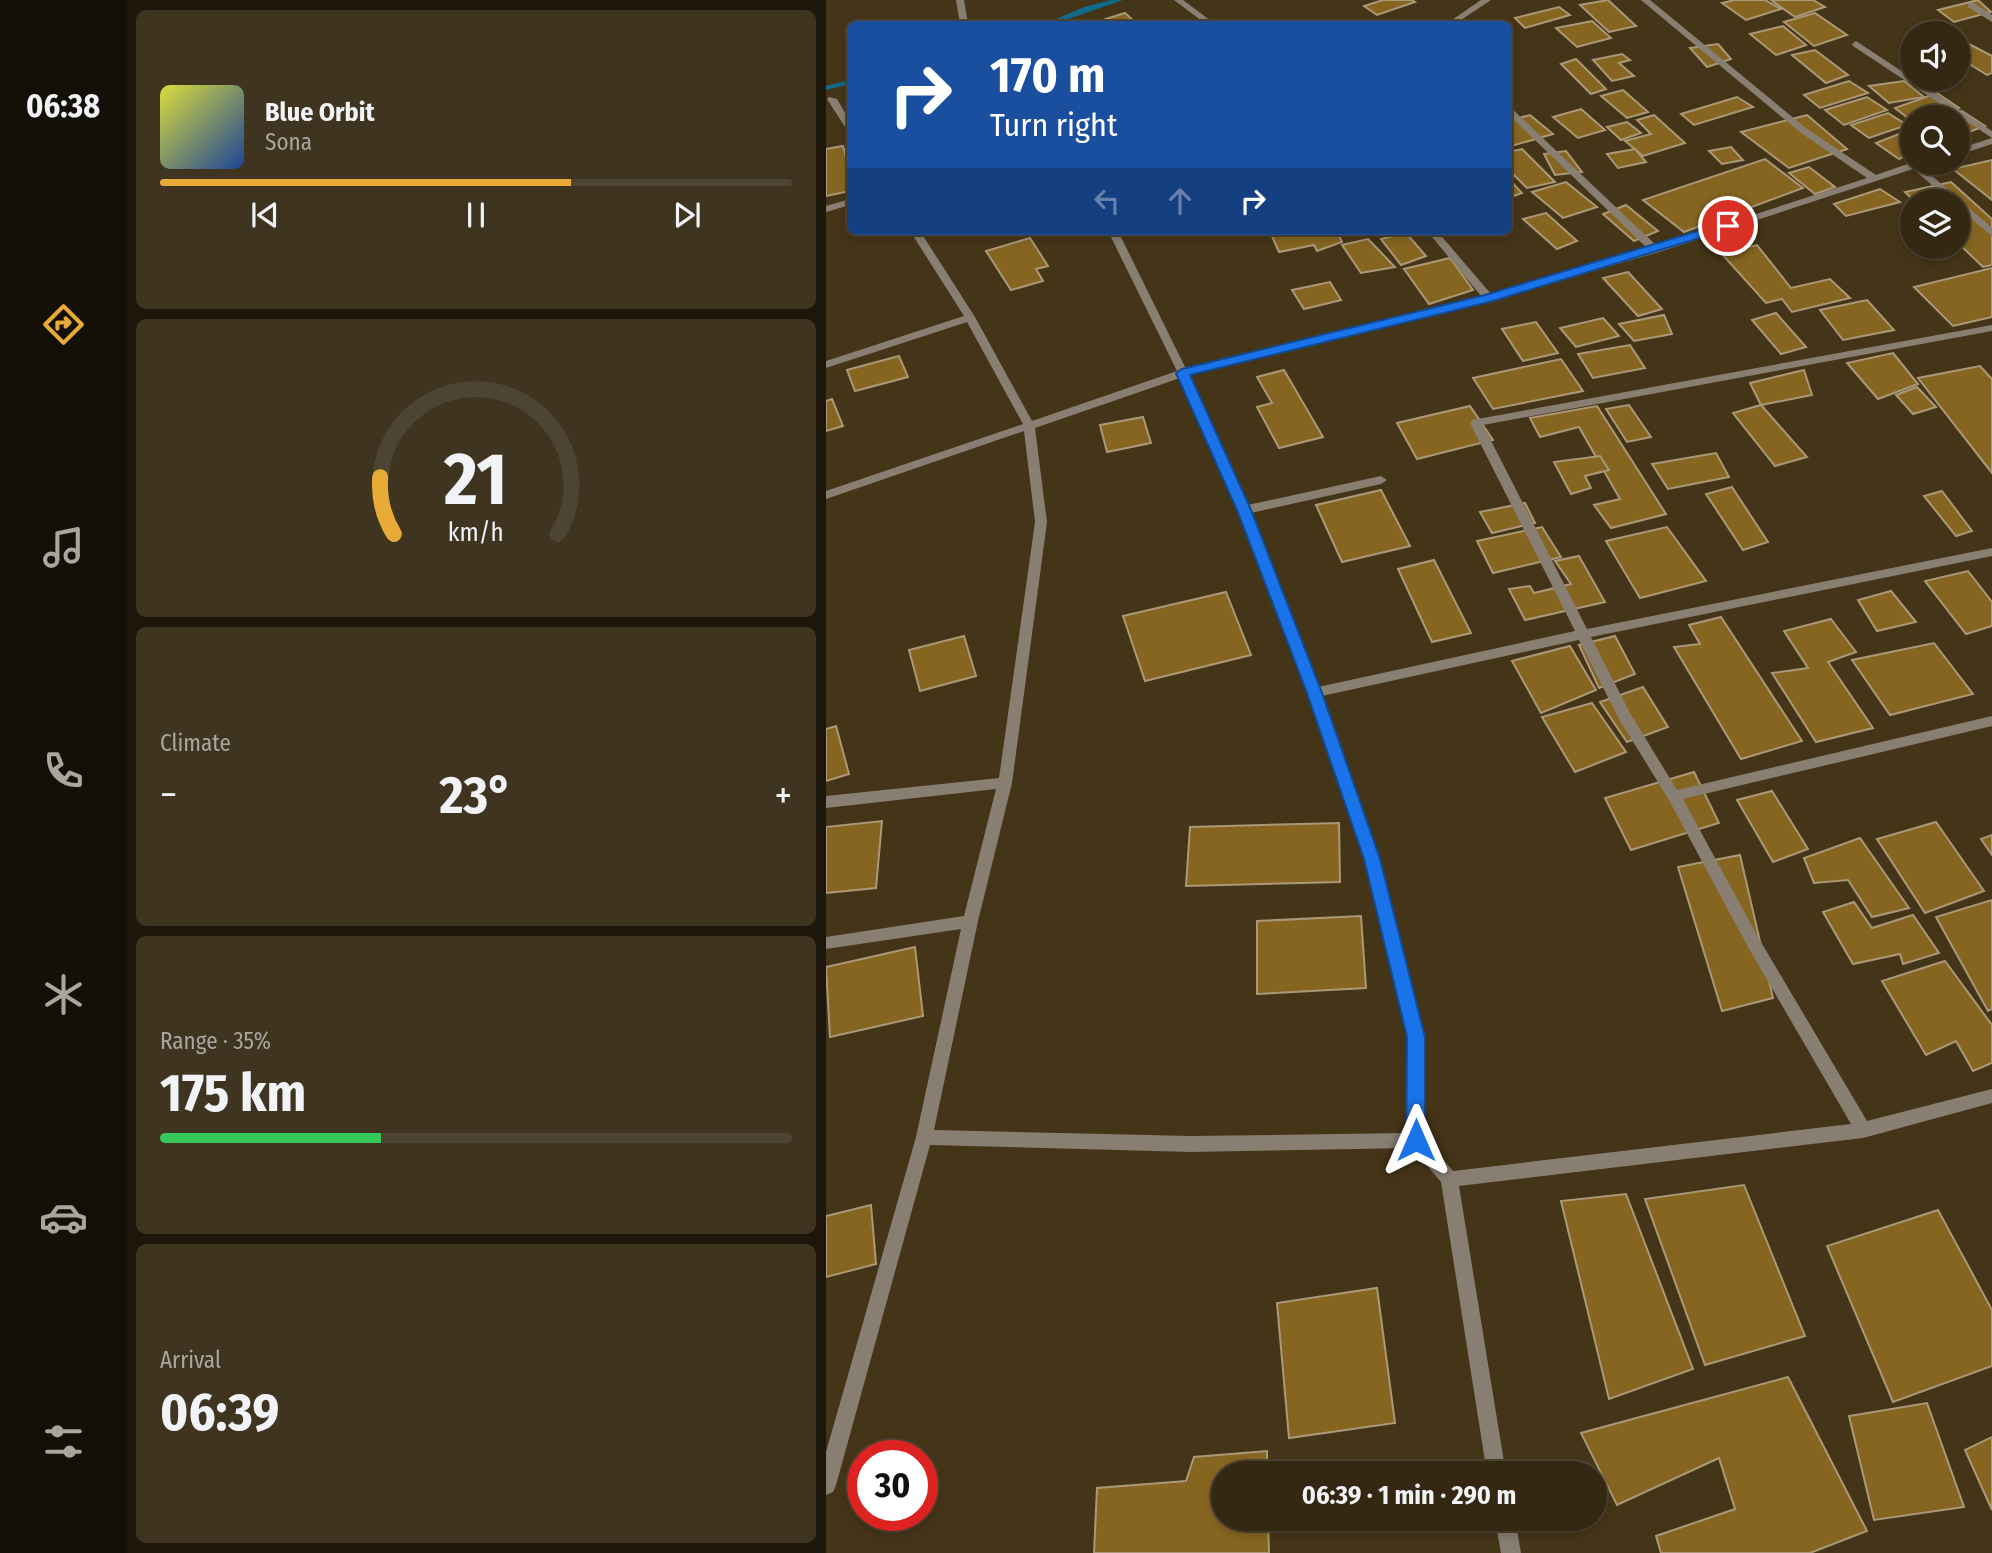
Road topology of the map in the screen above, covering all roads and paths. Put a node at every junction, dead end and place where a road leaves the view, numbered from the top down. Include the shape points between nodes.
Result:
1 (960, 0) edge
2 (1178, 0) edge
3 (1645, 0) edge
4 (1484, 1) edge
5 (1971, 5) dead end
6 (1992, 19) edge
7 (964, 21) edge
8 (1207, 21) edge
9 (1454, 21) edge
10 (1856, 44) dead end
11 (832, 99) dead end
12 (1512, 112) edge
13 (847, 123) edge
14 (1992, 135) edge
15 (1992, 141) edge
16 (1970, 148) edge
17 (1900, 170) edge
18 (1929, 175) edge
19 (1874, 178) junction
20 (1944, 189) edge
21 (847, 203) edge
22 (826, 209) edge
23 (1970, 214) edge
24 (1992, 233) edge
25 (918, 235) edge
26 (1115, 235) edge
27 (1435, 235) edge
28 (1655, 250) junction
29 (1489, 298) junction
30 (970, 317) junction
31 (1992, 328) edge
32 (826, 365) edge
33 (1182, 373) junction
34 (1029, 425) junction
35 (1381, 480) dead end
36 (826, 495) edge
37 (1244, 510) junction
38 (1992, 552) edge
39 (1585, 634) junction
40 (1314, 693) junction
41 (1992, 721) edge
42 (1005, 783) junction
43 (1674, 796) junction
44 (826, 802) edge
45 (970, 921) junction
46 (826, 943) edge
47 (1992, 1096) edge
48 (1863, 1130) junction
49 (924, 1137) junction
50 (1416, 1140) junction
51 (1448, 1179) junction
52 (1495, 1461) edge
53 (826, 1485) edge
54 (1507, 1531) edge
55 (1510, 1553) edge

1 - 7 street
2 - 8 street
3 - 19 street via 1804,131
4 - 9 street
5 - 6 street
10 - 14 street
11 - 13 street
12 - 28 street
15 - 16 street
17 - 19 street
18 - 20 street
19 - 28 street
21 - 22 street
23 - 24 street
25 - 30 street
26 - 33 street
27 - 29 street
28 - 29 street
29 - 33 street
30 - 32 street
30 - 34 street
31 - 39 street via 1475,423
33 - 34 street
33 - 37 street
34 - 36 street
34 - 42 street via 1041,522
35 - 37 street
37 - 40 street
38 - 39 street
39 - 40 street
39 - 43 street via 1624,715
40 - 50 street via 1372,859 1416,1037
41 - 43 street
42 - 44 street
42 - 45 street
43 - 48 street
45 - 46 street
45 - 49 street
47 - 48 street
48 - 51 street
49 - 50 street via 1191,1144
49 - 53 street
50 - 51 street
51 - 52 street
54 - 55 street

